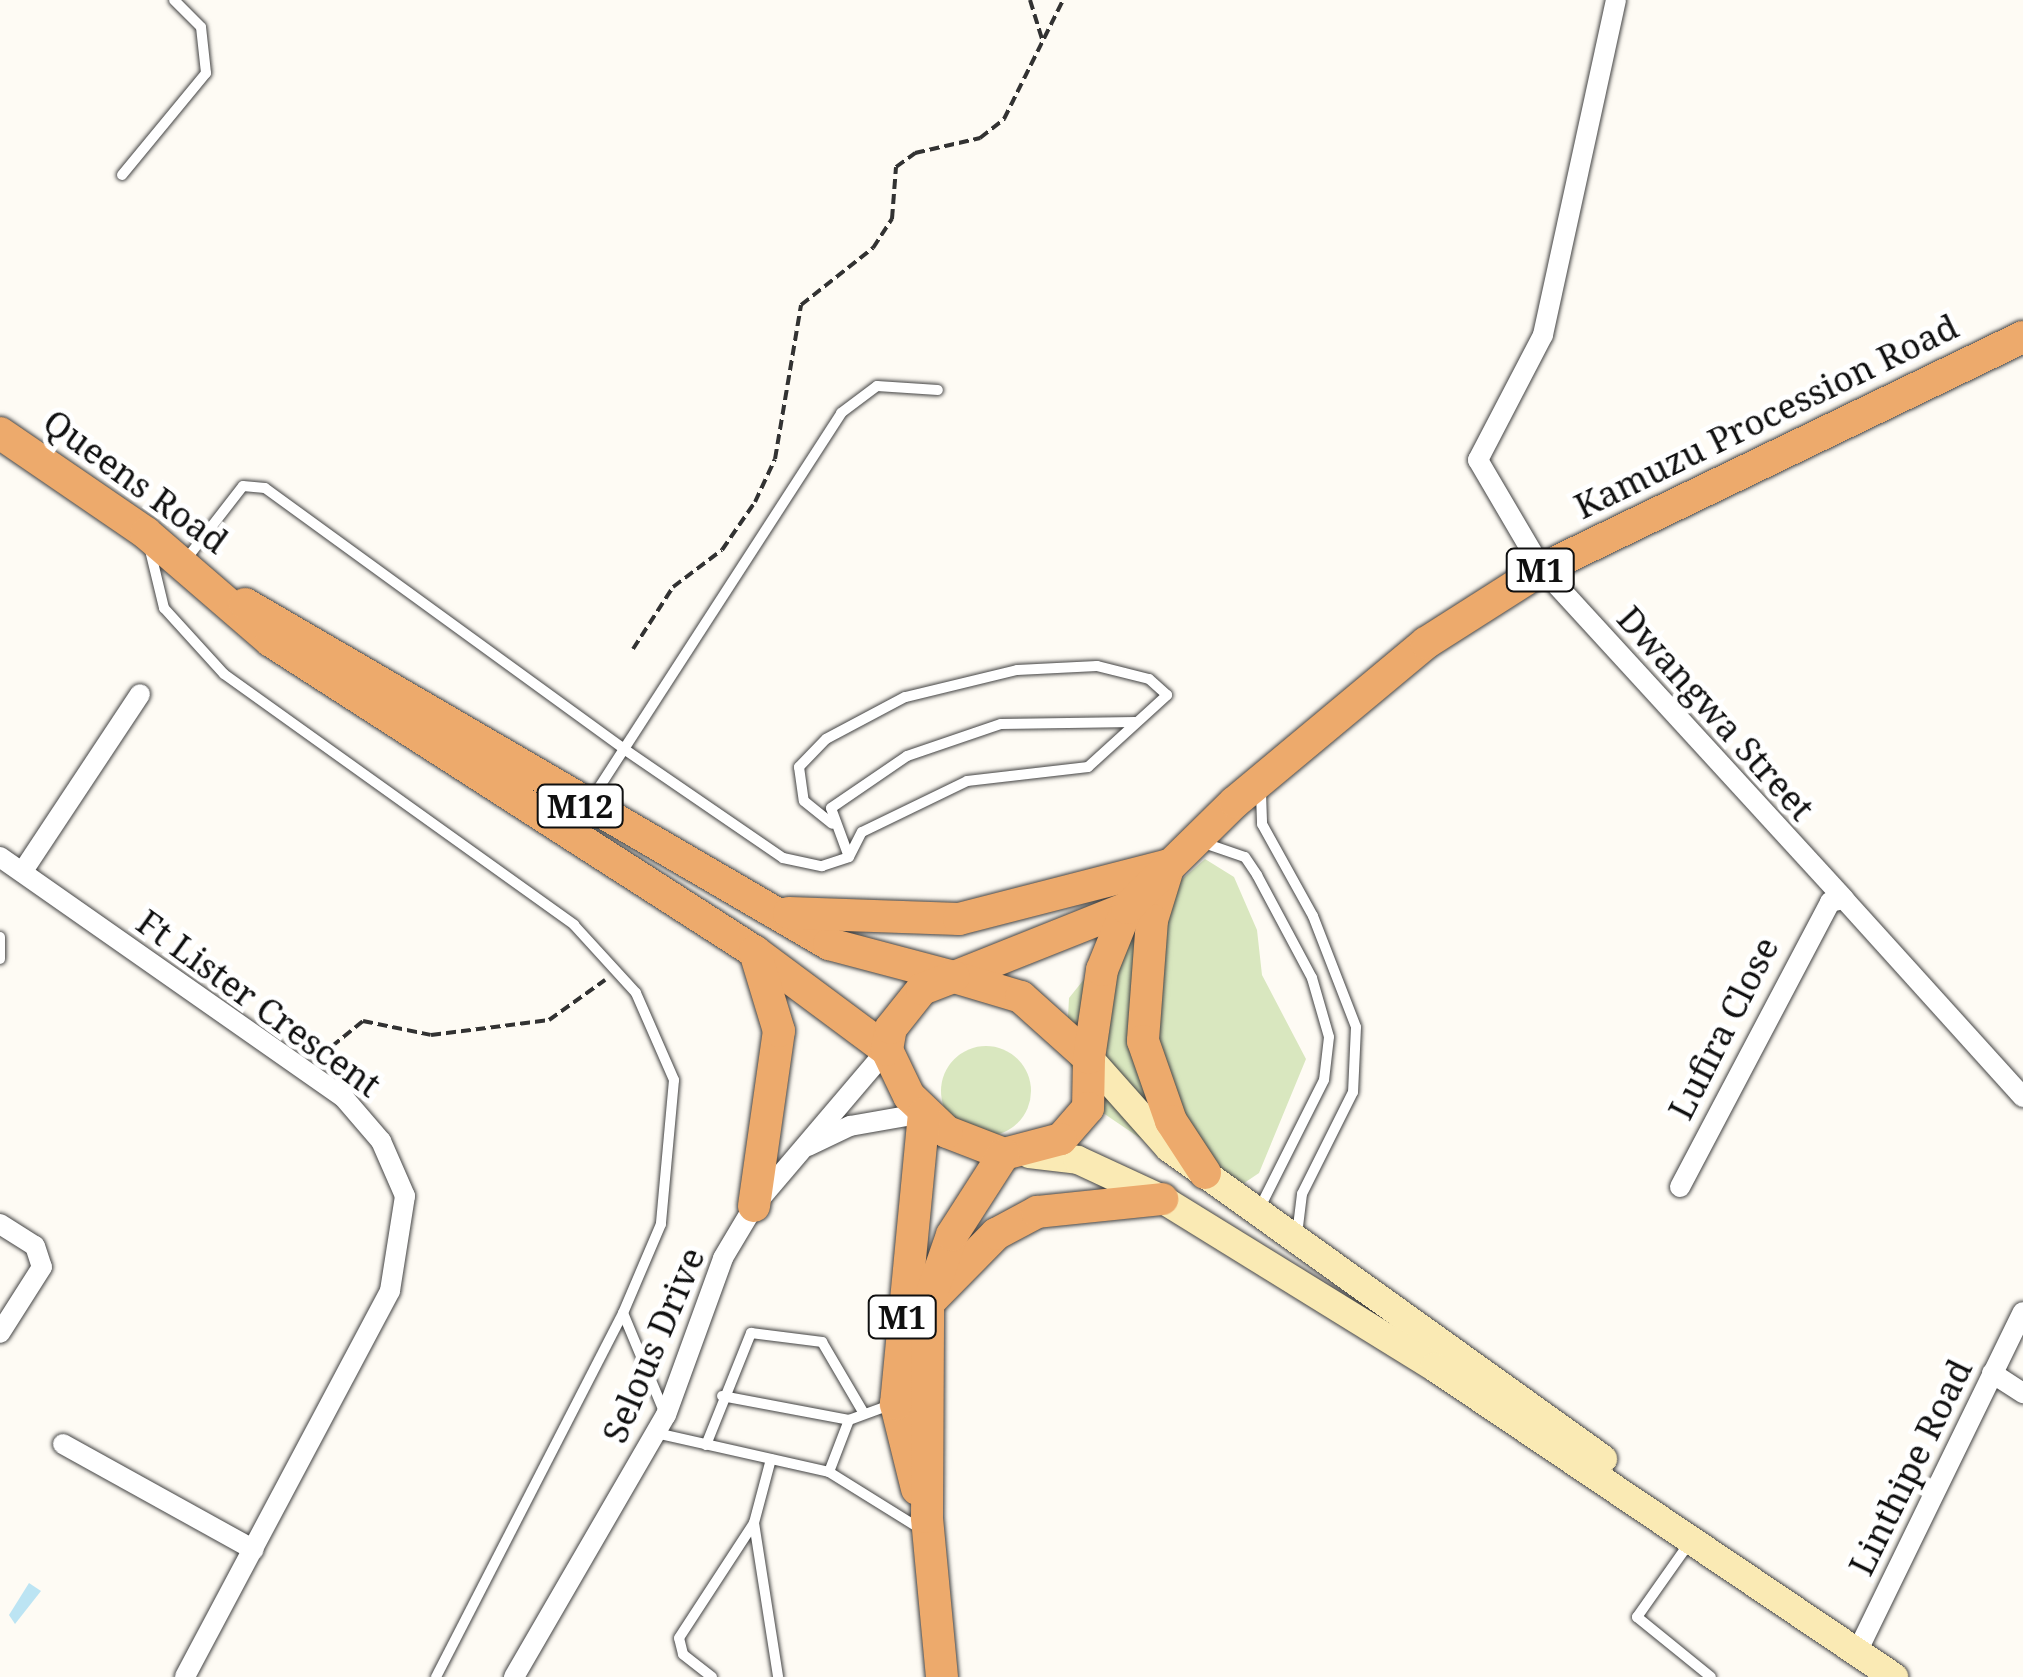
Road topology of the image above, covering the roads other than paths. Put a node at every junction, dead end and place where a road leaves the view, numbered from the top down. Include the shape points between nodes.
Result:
1 (174, 0) edge
2 (1616, 0) edge
3 (122, 176) dead end
4 (2023, 337) edge
5 (938, 390) dead end
6 (0, 432) edge
7 (146, 533) junction
8 (184, 562) junction
9 (1542, 569) junction
10 (226, 595) junction
11 (140, 694) dead end
12 (1134, 722) junction
13 (624, 748) junction
14 (1270, 773) junction
15 (585, 809) junction
16 (832, 824) junction
17 (1179, 856) junction
18 (0, 857) edge
19 (850, 857) junction
20 (23, 871) junction
21 (1837, 901) junction
22 (1126, 908) junction
23 (770, 911) junction
24 (0, 937) edge
25 (755, 952) junction
26 (0, 959) edge
27 (954, 977) junction
28 (888, 1050) junction
29 (1088, 1058) junction
30 (2023, 1097) edge
31 (924, 1113) junction
32 (801, 1149) junction
33 (1016, 1154) junction
34 (1205, 1173) junction
35 (1680, 1187) dead end
36 (1162, 1198) junction
37 (754, 1206) junction
38 (1258, 1210) junction
39 (0, 1224) edge
40 (1296, 1236) junction
41 (928, 1304) junction
42 (2023, 1312) edge
43 (623, 1313) junction
44 (0, 1333) edge
45 (1992, 1373) junction
46 (2023, 1394) edge
47 (722, 1396) junction
48 (896, 1404) junction
49 (863, 1412) junction
50 (849, 1420) junction
51 (660, 1424) junction
52 (63, 1444) dead end
53 (706, 1444) junction
54 (771, 1459) junction
55 (828, 1472) junction
56 (754, 1523) junction
57 (927, 1526) junction
58 (1692, 1540) junction
59 (254, 1550) junction
60 (1739, 1572) junction
61 (1857, 1652) junction
62 (185, 1677) edge
63 (436, 1677) edge
64 (514, 1677) edge
65 (712, 1677) edge
66 (778, 1677) edge
67 (942, 1677) edge
68 (1711, 1677) edge
69 (1894, 1677) edge

1 - 3 lane via 201,27 206,74
2 - 9 street, Dwangwa Street via 1543,335 1478,460
4 - 9 highway, Kamuzu Procession Road / M1
5 - 13 lane via 877,386 841,413
6 - 7 highway, Queens Road / M12
7 - 8 highway, Queens Road / M12
7 - 43 lane via 164,608 224,674 574,925 621,968 674,1080 661,1224
8 - 10 highway, Queens Road / M12
8 - 13 lane via 243,486 256,484
9 - 14 highway, Kamuzu Procession Road / M1 via 1426,644
9 - 21 street, Dwangwa Street
10 - 15 highway, M12
10 - 25 highway, M12 via 271,640 410,737
11 - 20 street
12 - 16 lane via 1054,720 961,733 838,797
12 - 16 lane via 1167,695 1118,667 1016,670 905,697 826,738 798,767 804,802
12 - 19 lane via 1088,767 1007,772 914,803 862,832
13 - 15 lane
13 - 19 lane via 799,865
14 - 17 highway, Kamuzu Procession Road / M1
14 - 40 lane via 1259,796 1262,824 1313,916 1356,1027 1354,1092 1302,1194
15 - 23 highway, M12
16 - 19 lane
17 - 22 highway, Kamuzu Procession Road / M1
17 - 23 highway via 959,919
17 - 34 highway via 1152,920 1143,1041 1171,1121
17 - 38 lane via 1226,845 1245,857 1326,1016 1324,1080
18 - 20 street, Ft Lister Crescent
20 - 59 street, Ft Lister Crescent via 306,1070 382,1141 404,1196 406,1230 390,1291
21 - 30 street, Dwangwa Street
21 - 35 street, Lufira Close
22 - 27 highway, M1
22 - 29 highway, M1 via 1102,970
23 - 27 highway, M12 via 830,944
24 - 26 lane
25 - 28 highway, M12
25 - 37 highway via 779,1030
27 - 28 highway via 902,1007
27 - 29 highway, M12 via 1020,997
28 - 31 highway, M12
28 - 32 street, Selous Drive
29 - 33 highway via 1091,1090 1079,1124
29 - 34 main road via 1143,1126
31 - 32 street, Selous Drive via 850,1126
31 - 33 highway, M12 via 968,1143
31 - 48 highway, M1
32 - 37 street, Selous Drive
33 - 36 main road via 1104,1168
33 - 41 highway, M1 via 952,1235
34 - 38 main road
36 - 41 highway via 1037,1212 996,1234
36 - 58 main road
37 - 51 street, Selous Drive via 723,1258
38 - 40 main road
39 - 44 street via 35,1246 42,1266
40 - 60 main road via 1566,1430
41 - 57 highway, M1
42 - 45 street, Linthipe Road
43 - 51 lane
43 - 63 lane
45 - 46 street
45 - 61 street, Linthipe Road
47 - 49 lane via 751,1334 822,1342
47 - 50 lane
47 - 53 lane
48 - 49 lane
48 - 57 highway, M1
49 - 50 lane
50 - 55 lane
51 - 53 lane
51 - 64 street, Selous Drive
52 - 59 street
53 - 54 lane
54 - 55 lane
54 - 56 lane
55 - 57 lane
56 - 65 lane via 679,1638 683,1654
56 - 66 lane
57 - 67 highway, M1
58 - 60 main road
58 - 68 lane via 1636,1617
59 - 62 street, Ft Lister Crescent
60 - 61 main road
61 - 69 main road

